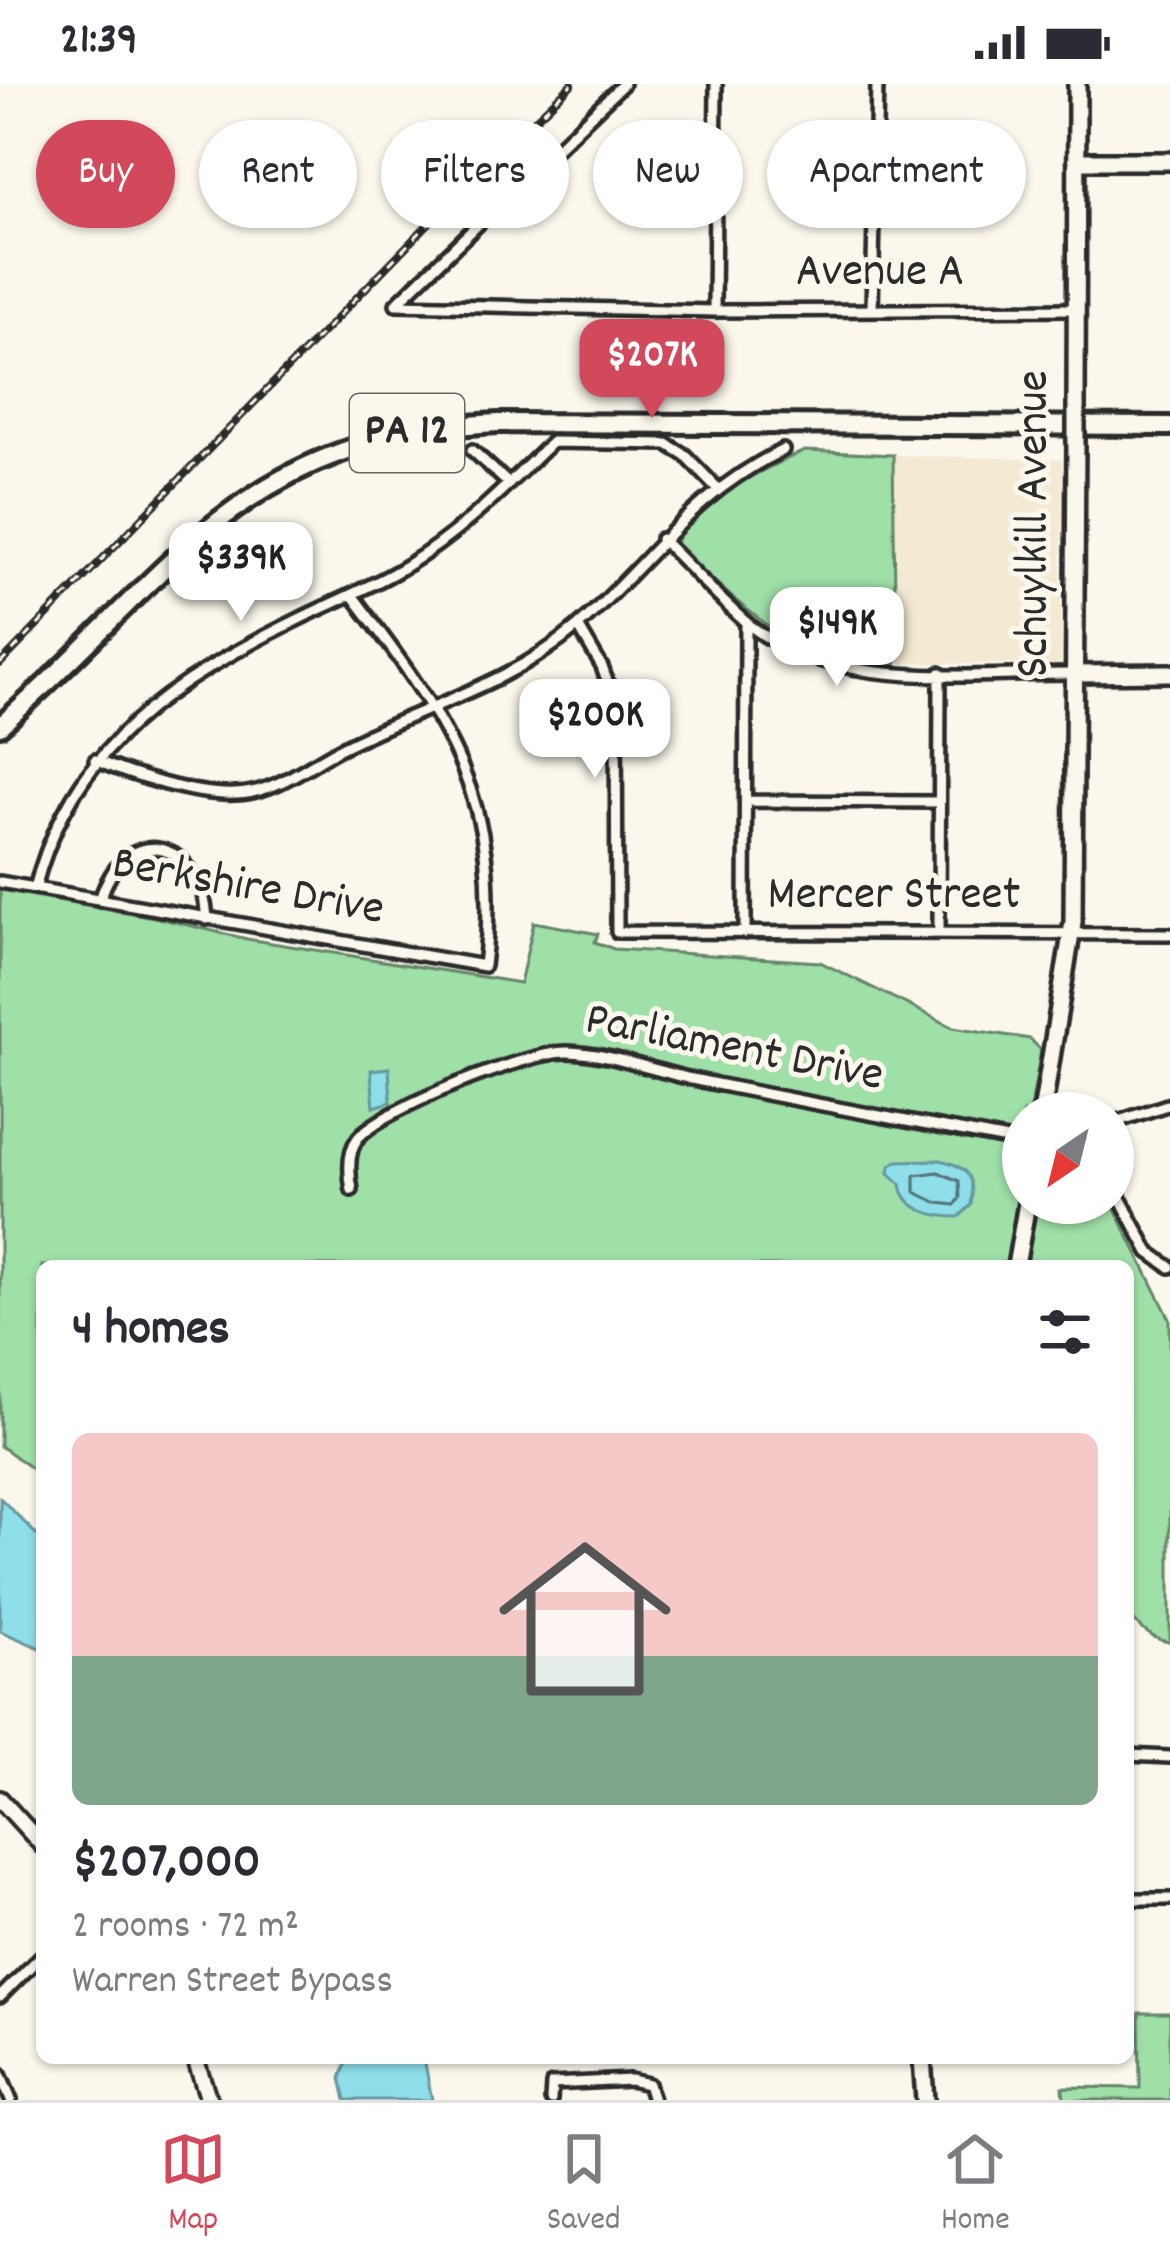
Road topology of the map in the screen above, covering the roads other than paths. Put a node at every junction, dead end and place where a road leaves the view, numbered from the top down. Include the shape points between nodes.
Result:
1 (623, 84) edge
2 (716, 84) edge
3 (877, 84) edge
4 (1078, 84) edge
5 (1077, 161) junction
6 (1170, 161) edge
7 (1076, 309) junction
8 (872, 310) junction
9 (714, 311) junction
10 (1170, 415) edge
11 (1170, 426) edge
12 (472, 450) dead end
13 (782, 450) dead end
14 (508, 484) junction
15 (717, 488) junction
16 (661, 539) junction
17 (352, 596) junction
18 (746, 622) junction
19 (578, 626) junction
20 (940, 673) junction
21 (1075, 674) junction
22 (1170, 674) edge
23 (434, 708) junction
24 (0, 712) edge
25 (0, 726) edge
26 (95, 760) junction
27 (746, 801) junction
28 (939, 802) junction
29 (0, 882) edge
30 (35, 888) junction
31 (100, 900) junction
32 (207, 919) junction
33 (745, 933) junction
34 (939, 933) junction
35 (1072, 934) junction
36 (1170, 934) edge
37 (1045, 1092) edge
38 (1170, 1104) edge
39 (1134, 1116) edge
40 (1002, 1139) edge
41 (352, 1190) dead end
42 (1023, 1224) edge
43 (1134, 1224) edge
44 (1017, 1260) edge
45 (1170, 1267) edge
46 (1134, 1755) edge
47 (1170, 1757) edge
48 (0, 1799) edge
49 (36, 1838) edge
50 (1134, 1899) edge
51 (1170, 1899) edge
52 (36, 1961) edge
53 (0, 1997) edge
54 (197, 2064) edge
55 (922, 2064) edge
56 (0, 2074) edge
57 (11, 2100) edge
58 (209, 2100) edge
59 (550, 2100) edge
60 (653, 2100) edge
61 (925, 2100) edge

1 - 9 street, Avenue A via 396,304
2 - 9 street
3 - 8 street
4 - 5 main road, Schuylkill Avenue
5 - 6 main road
5 - 7 main road, Schuylkill Avenue
7 - 8 street, Avenue A
7 - 21 main road, Schuylkill Avenue, bridge
8 - 9 street, Avenue A
10 - 24 highway, PA 12 via 525,412 391,425 296,458 222,502
11 - 25 highway, PA 12 via 499,423 378,440 301,468 215,520
12 - 14 street
13 - 15 street
14 - 15 street via 552,442 672,445
14 - 17 street via 441,543
15 - 16 street
16 - 18 street
16 - 19 street
17 - 23 street
17 - 26 street via 201,674
18 - 20 street via 834,665
18 - 27 street
19 - 23 street via 492,682
19 - 33 street, Mercer Street via 616,706 617,932
20 - 21 street
20 - 28 street
21 - 22 main road
21 - 35 main road, Schuylkill Avenue
23 - 26 street via 269,788 236,794 135,777
23 - 32 street, Berkshire Drive via 483,829 490,900 484,966
26 - 30 street via 60,814
27 - 28 street
27 - 33 street
28 - 34 street
29 - 30 street, Berkshire Drive
30 - 31 street, Berkshire Drive
31 - 32 street, Berkshire Drive
31 - 32 street via 119,861 155,847 193,870
33 - 34 street, Mercer Street
34 - 35 street, Mercer Street
35 - 36 street, Mercer Street
35 - 37 main road, Schuylkill Avenue
38 - 39 street
40 - 41 street, Parliament Drive via 554,1052 478,1077 358,1137
42 - 44 main road
43 - 45 street via 1149,1252
46 - 47 street
48 - 49 street
50 - 51 street
52 - 53 street
54 - 58 street
55 - 61 main road
56 - 57 street
59 - 60 street via 552,2084 629,2080 648,2084

